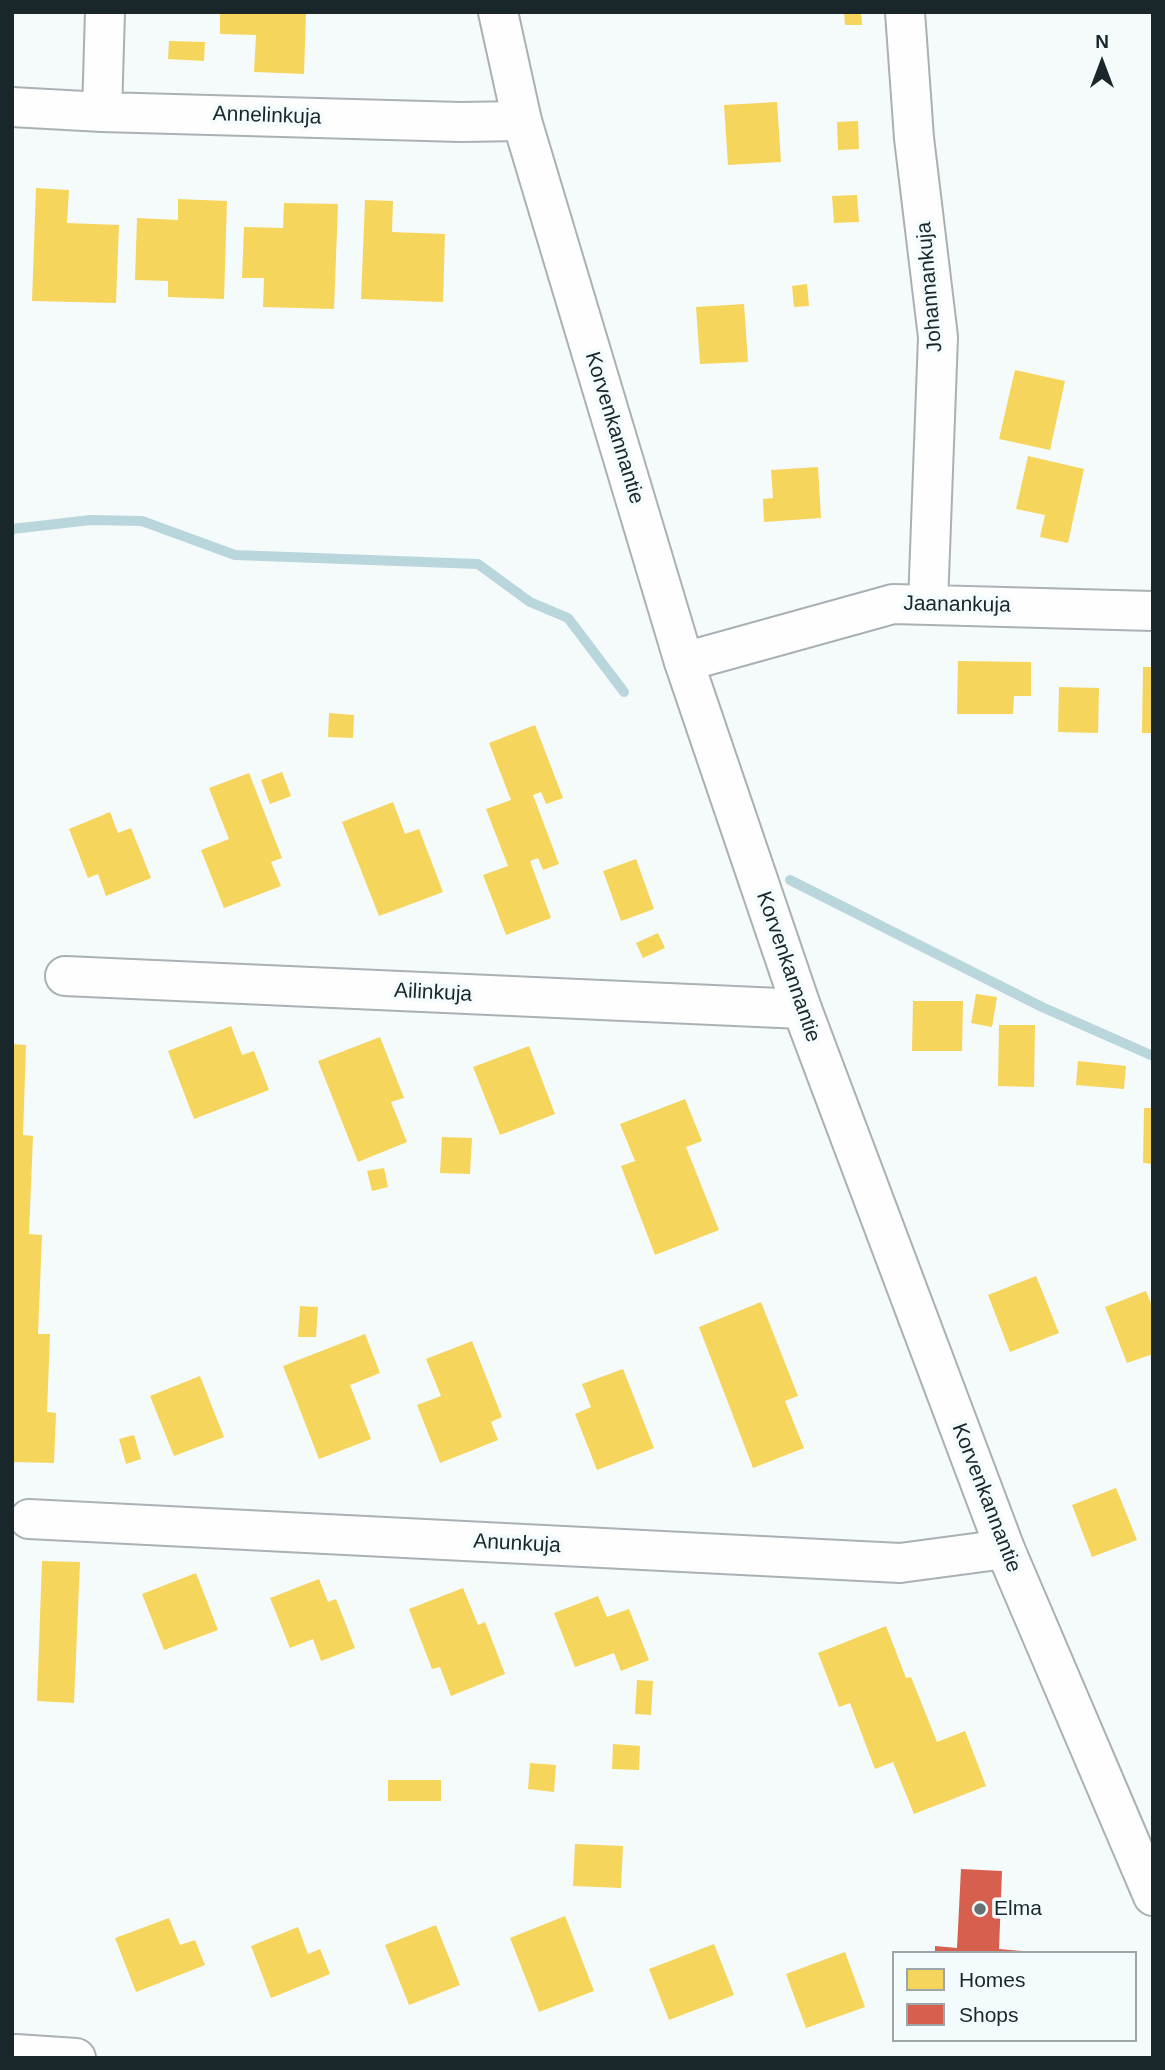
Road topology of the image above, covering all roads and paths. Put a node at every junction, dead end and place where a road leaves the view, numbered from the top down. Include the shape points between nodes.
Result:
1 (105, 12) edge
2 (498, 12) edge
3 (905, 12) edge
4 (12, 107) edge
5 (102, 112) junction
6 (522, 121) junction
7 (928, 604) junction
8 (1153, 611) edge
9 (684, 662) junction
10 (65, 976) dead end
11 (802, 1009) junction
12 (29, 1519) dead end
13 (1004, 1549) junction
14 (1153, 1896) edge
15 (16, 2054) dead end
16 (76, 2058) edge

1 - 5 street
2 - 6 street, Korvenkannantie
3 - 7 street, Johannankuja via 914,138 938,337
4 - 5 street, Annelinkuja
5 - 6 street, Annelinkuja
6 - 9 street, Korvenkannantie
7 - 8 street, Jaanankuja
7 - 9 street, Jaanankuja via 894,604
9 - 11 street, Korvenkannantie
10 - 11 street, Ailinkuja
11 - 13 street, Korvenkannantie
12 - 13 street, Anunkuja via 900,1563
13 - 14 street, Korvenkannantie
15 - 16 street

